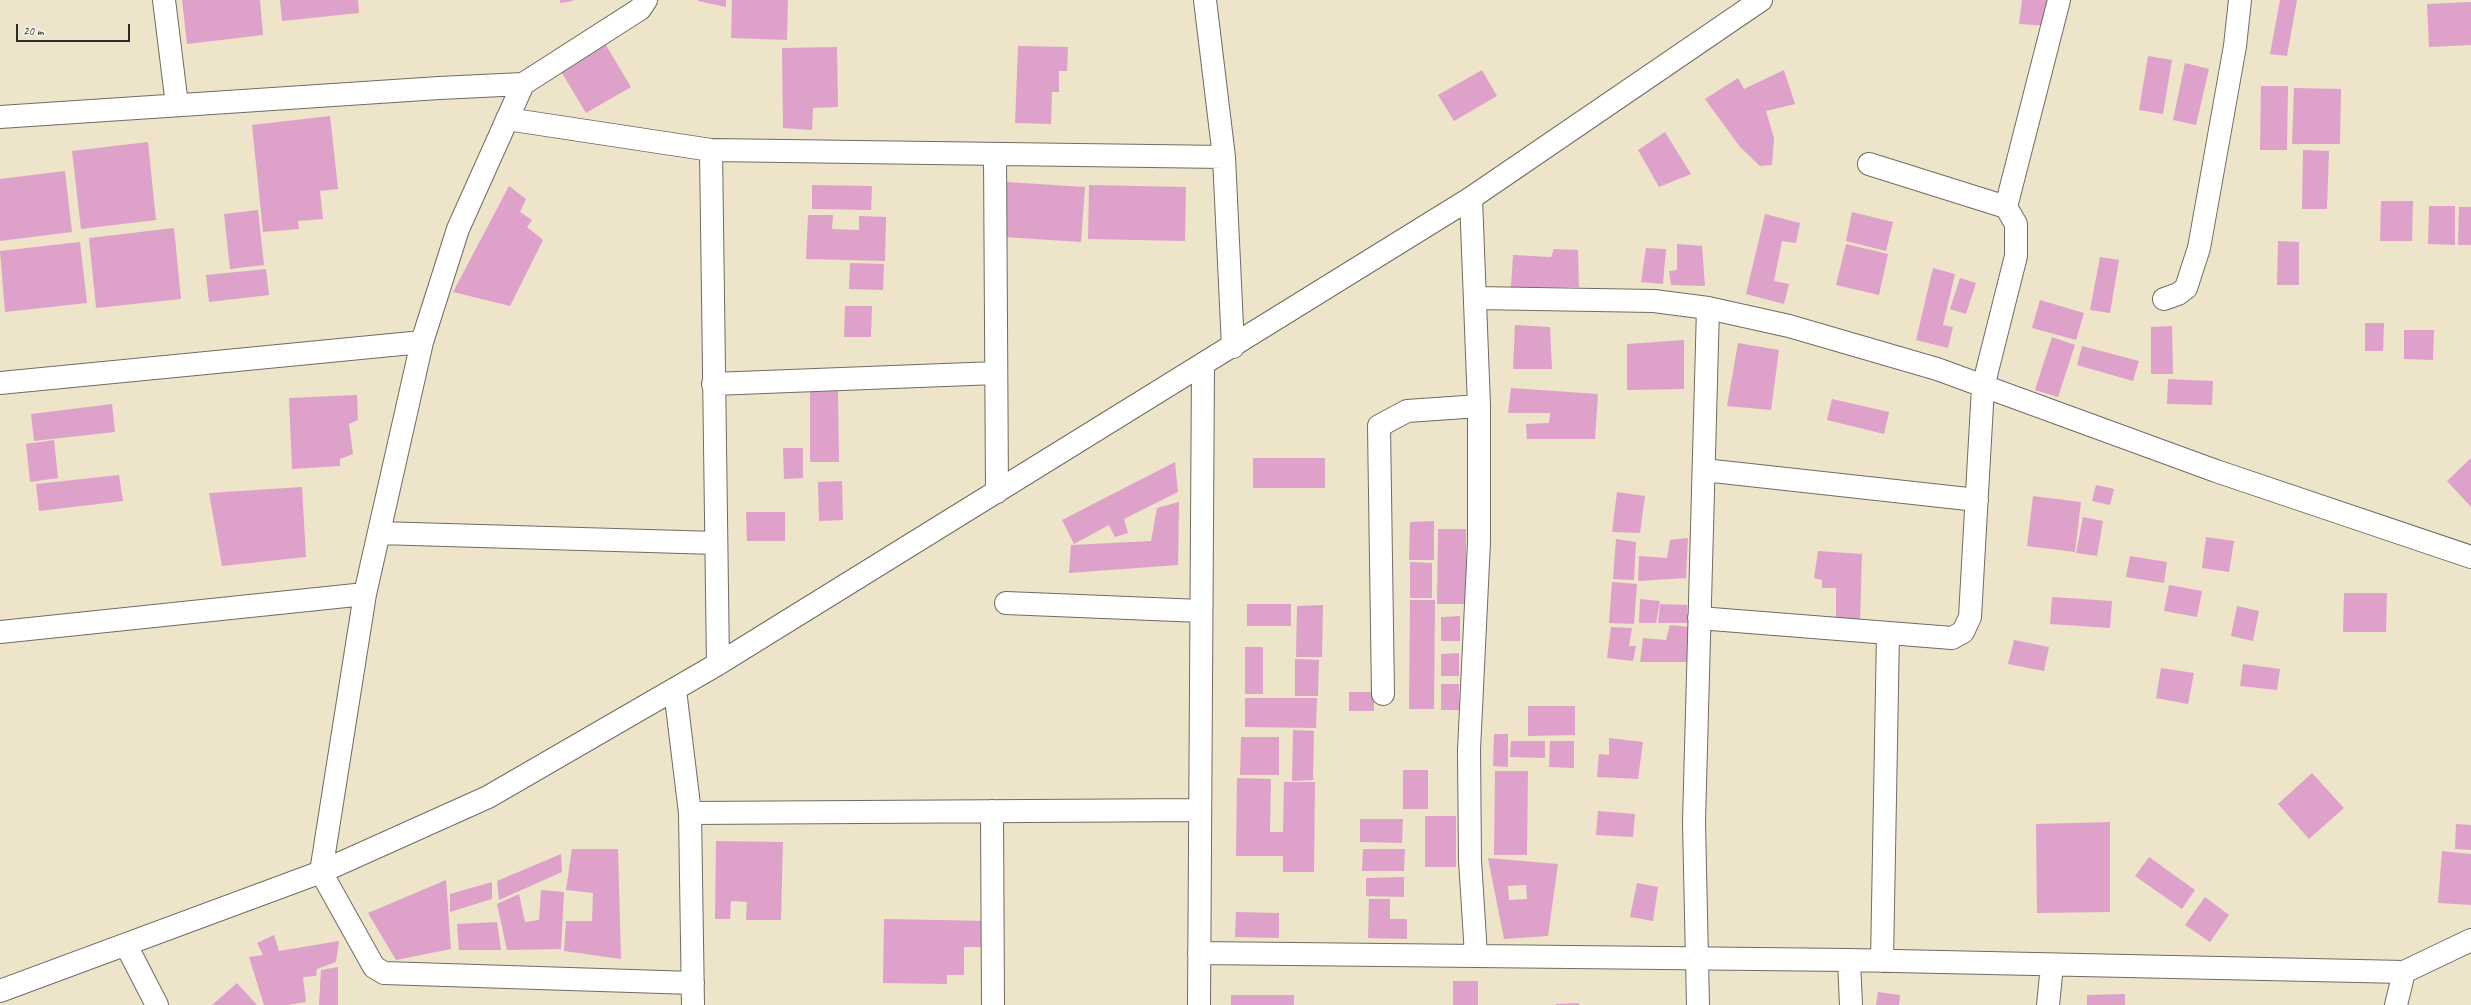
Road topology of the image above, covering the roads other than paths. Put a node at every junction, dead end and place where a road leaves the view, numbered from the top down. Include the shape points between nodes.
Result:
1 (164, 0) edge
2 (646, 0) edge
3 (1205, 0) edge
4 (1761, 0) edge
5 (2059, 0) edge
6 (2240, 0) edge
7 (523, 84) junction
8 (177, 105) junction
9 (0, 117) edge
10 (507, 119) junction
11 (711, 150) junction
12 (995, 155) junction
13 (1224, 157) junction
14 (1869, 164) dead end
15 (1471, 198) junction
16 (2006, 207) junction
17 (1476, 298) junction
18 (2164, 299) dead end
19 (1708, 308) junction
20 (422, 342) junction
21 (1233, 347) junction
22 (1203, 366) junction
23 (996, 373) junction
24 (0, 383) edge
25 (713, 384) junction
26 (1983, 386) junction
27 (1479, 406) junction
28 (1704, 470) junction
29 (997, 492) junction
30 (1977, 500) junction
31 (379, 533) junction
32 (716, 543) junction
33 (2471, 557) edge
34 (365, 594) junction
35 (1006, 603) dead end
36 (1201, 612) junction
37 (1699, 618) junction
38 (0, 632) edge
39 (1888, 633) junction
40 (718, 664) junction
41 (675, 690) junction
42 (1383, 694) dead end
43 (1200, 810) junction
44 (992, 811) junction
45 (690, 813) junction
46 (321, 872) junction
47 (2471, 940) edge
48 (126, 945) junction
49 (1199, 953) junction
50 (1476, 955) junction
51 (1696, 958) junction
52 (1849, 960) junction
53 (1882, 961) junction
54 (2052, 964) junction
55 (2404, 972) junction
56 (693, 983) junction
57 (0, 991) edge
58 (158, 1005) edge
59 (693, 1005) edge
60 (993, 1005) edge
61 (1199, 1005) edge
62 (1698, 1005) edge
63 (1851, 1005) edge
64 (2048, 1005) edge
65 (2396, 1005) edge

1 - 8 street
2 - 7 street via 640,9
3 - 13 street
4 - 15 street
5 - 16 street
6 - 18 street via 2235,46 2199,248 2186,288
7 - 8 street
7 - 10 street
8 - 9 street
10 - 11 street
10 - 20 street via 458,229
11 - 12 street
11 - 25 street
12 - 13 street
12 - 23 street
13 - 21 street
14 - 16 street
15 - 17 street
15 - 21 street
16 - 26 street via 2016,224 2016,256
17 - 19 street via 1654,301
17 - 27 street
19 - 26 street via 1789,326 1937,369
19 - 28 street
20 - 24 street
20 - 31 street
21 - 22 street
22 - 29 street
22 - 36 street
23 - 25 street
23 - 29 street
25 - 32 street
26 - 30 street
26 - 33 street via 2216,471
27 - 42 street via 1407,411 1379,426
27 - 50 street via 1479,542 1469,750 1470,860
28 - 30 street
28 - 37 street
29 - 40 street
30 - 39 street via 1970,617 1963,632 1952,638
31 - 32 street
31 - 34 street
32 - 40 street
34 - 38 street
34 - 46 street
35 - 36 street
36 - 43 street
37 - 39 street
37 - 51 street via 1694,822
39 - 53 street
40 - 41 street
41 - 45 street
41 - 46 street via 488,797
43 - 44 street
43 - 49 street
44 - 45 street
44 - 60 street
45 - 56 street
46 - 48 street
46 - 56 street via 374,967 384,973
47 - 55 street
48 - 57 street
48 - 58 street
49 - 50 street
49 - 61 street
50 - 51 street
51 - 52 street
51 - 62 street
52 - 53 street
52 - 63 street
53 - 54 street
54 - 55 street
54 - 64 street
55 - 65 street
56 - 59 street

